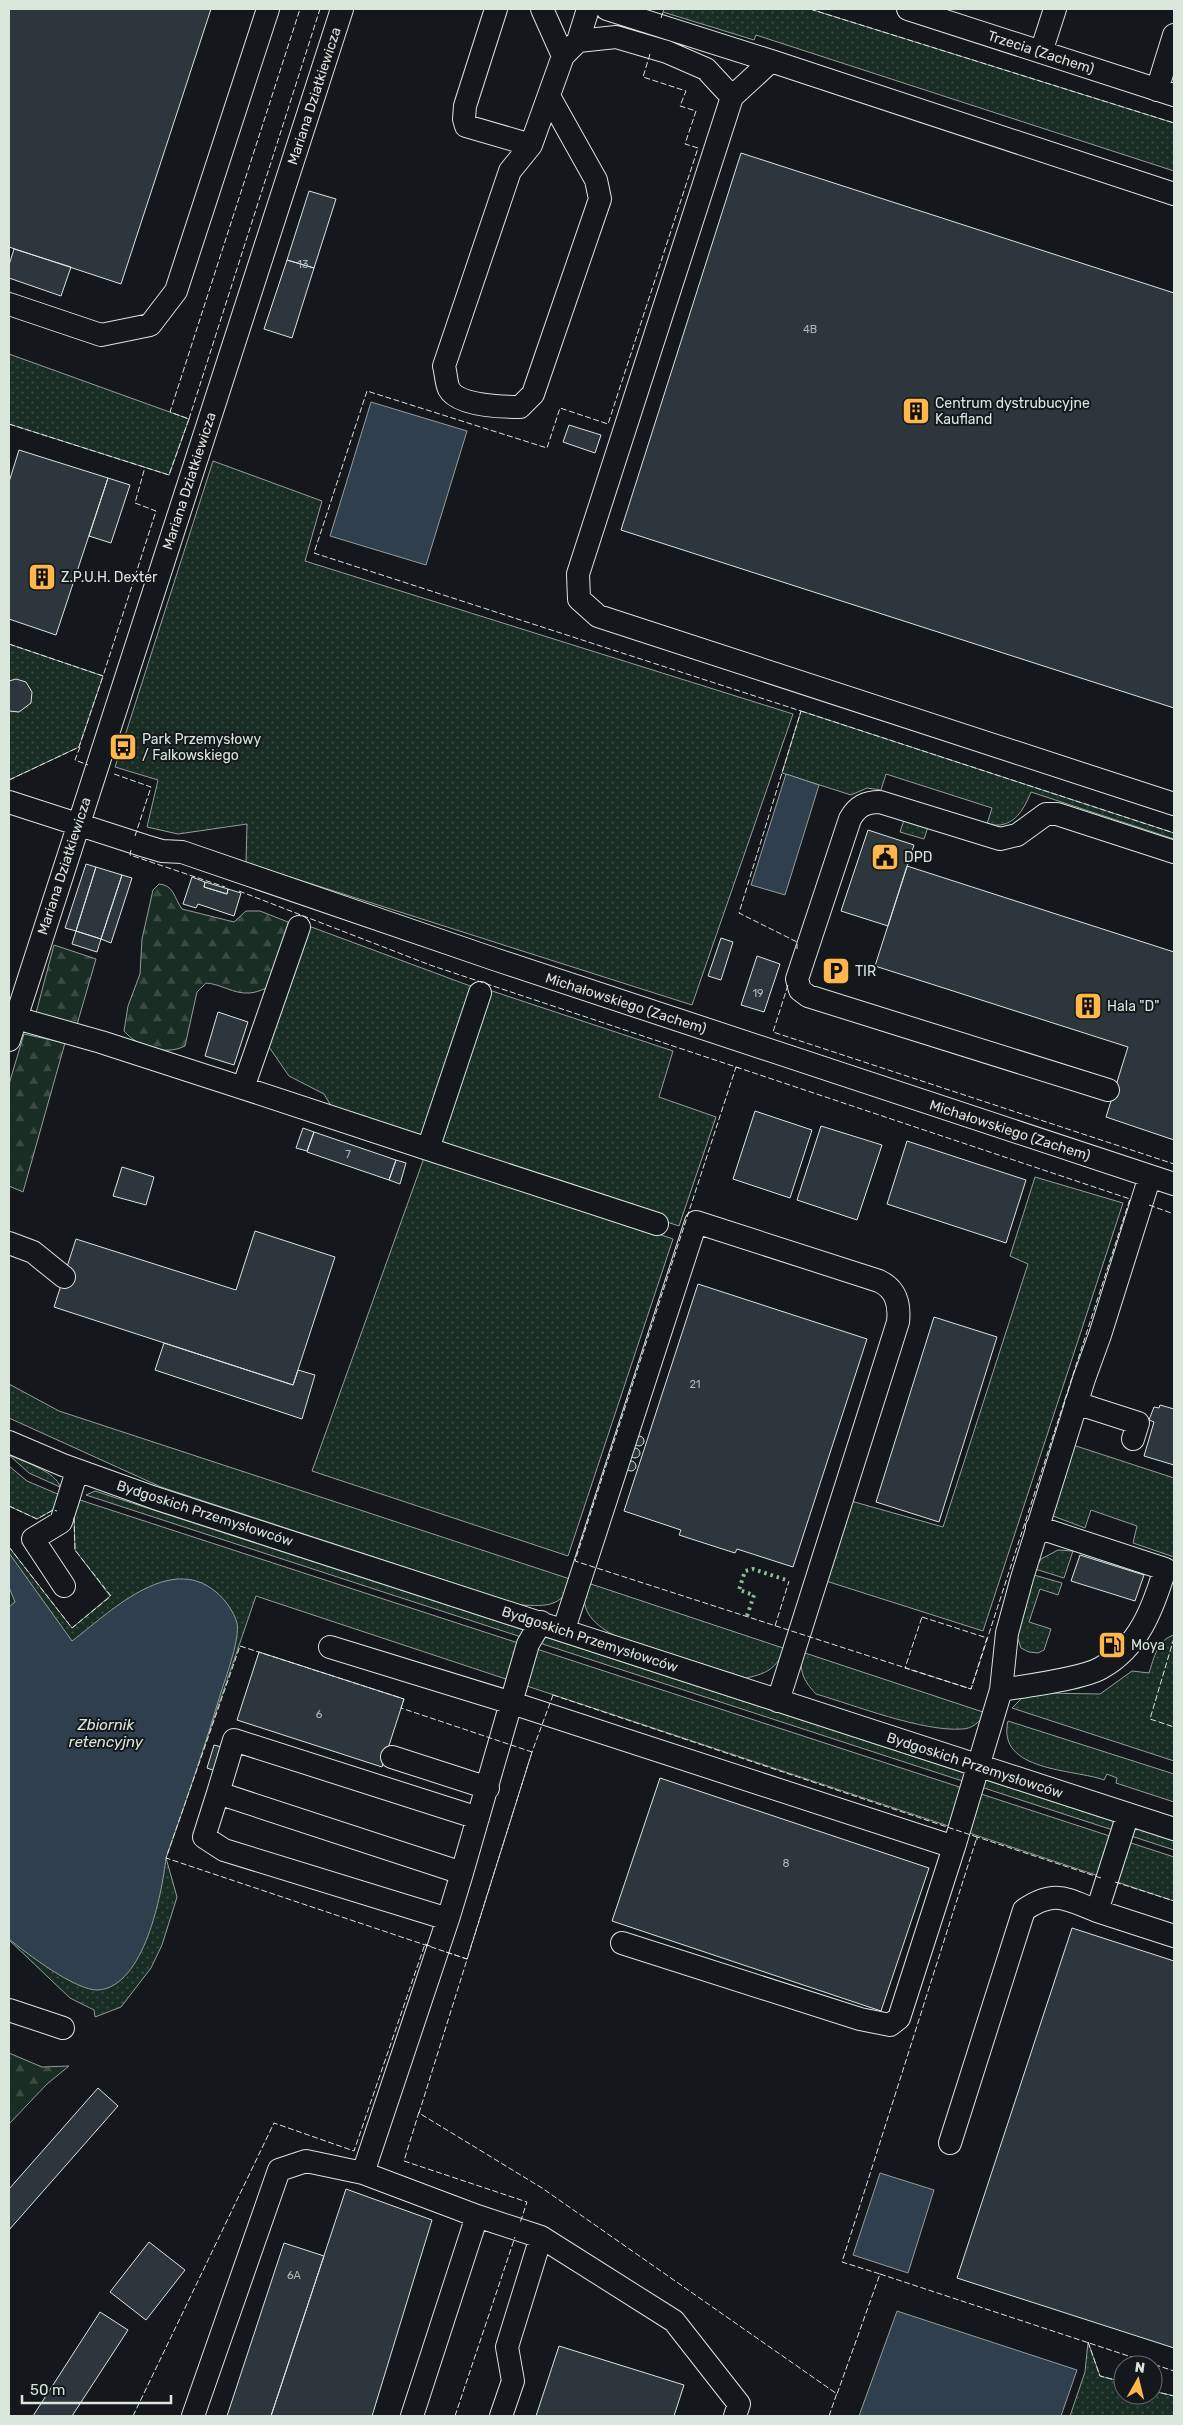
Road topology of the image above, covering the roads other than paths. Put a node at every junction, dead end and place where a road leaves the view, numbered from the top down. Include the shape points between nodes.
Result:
1 (268, 9) edge
2 (342, 9) edge
3 (496, 9) edge
4 (542, 9) edge
5 (588, 9) edge
6 (607, 9) edge
7 (908, 9) edge
8 (1056, 9) edge
9 (943, 14) edge
10 (1174, 34) edge
11 (570, 48) junction
12 (1041, 52) junction
13 (771, 61) junction
14 (1166, 92) edge
15 (549, 96) junction
16 (732, 97) junction
17 (531, 145) junction
18 (1174, 194) edge
19 (9, 304) edge
20 (9, 802) edge
21 (1174, 804) edge
22 (77, 825) junction
23 (1174, 852) edge
24 (299, 927) dead end
25 (480, 993) dead end
26 (11, 1032) edge
27 (243, 1088) junction
28 (1108, 1090) dead end
29 (428, 1149) junction
30 (1150, 1176) junction
31 (1174, 1184) edge
32 (657, 1224) dead end
33 (9, 1242) edge
34 (64, 1277) dead end
35 (1076, 1404) junction
36 (1133, 1438) dead end
37 (9, 1442) edge
38 (77, 1471) junction
39 (1037, 1527) junction
40 (64, 1586) dead end
41 (541, 1622) junction
42 (564, 1629) junction
43 (330, 1647) dead end
44 (1000, 1690) junction
45 (778, 1700) junction
46 (512, 1703) junction
47 (392, 1757) dead end
48 (978, 1766) junction
49 (488, 1788) junction
50 (218, 1794) junction
51 (1128, 1814) junction
52 (478, 1818) junction
53 (1174, 1829) edge
54 (954, 1847) junction
55 (462, 1873) junction
56 (1096, 1911) junction
57 (448, 1919) junction
58 (1174, 1936) edge
59 (622, 1943) dead end
60 (9, 2010) edge
61 (63, 2028) dead end
62 (950, 2142) dead end
63 (363, 2173) junction
64 (477, 2216) junction
65 (541, 2237) junction
66 (742, 2412) edge
67 (194, 2416) edge
68 (412, 2416) edge
69 (501, 2416) edge

1 - 19 street via 176,292 150,325 101,335
2 - 22 street, Mariana Dziatkiewicza
3 - 17 street via 466,106 466,126
4 - 11 street
5 - 11 street
6 - 13 street
7 - 9 street, Trzecia (Zachem)
8 - 12 street
9 - 12 street, Trzecia (Zachem)
10 - 14 street
11 - 15 street
11 - 16 street via 616,37 667,52 706,69
12 - 14 street, Trzecia (Zachem)
13 - 16 street
13 - 18 street
15 - 17 street
15 - 17 street via 596,180 600,199 533,394 520,407 495,408 457,397 449,390 444,366 510,171
16 - 21 street via 578,574 579,599 598,616
20 - 22 street, Michałowskiego (Zachem)
22 - 26 street, Mariana Dziatkiewicza
22 - 30 street, Michałowskiego (Zachem) via 162,851 182,852
23 - 28 street via 1057,814 1046,814 1017,835 1000,839 880,802 865,804 850,819 798,979 800,990 808,996
24 - 27 street
25 - 29 street
26 - 27 street via 100,1042
27 - 29 street
29 - 32 street
30 - 31 street, Michałowskiego (Zachem)
30 - 35 street
33 - 34 street via 33,1252
35 - 36 street via 1138,1423
35 - 39 street
37 - 38 street, Bydgoskich Przemysłowców
38 - 40 street via 61,1522 33,1539
38 - 41 street, Bydgoskich Przemysłowców
39 - 44 street via 1006,1633
39 - 44 street via 1165,1569 1145,1624 1125,1652 1100,1669
41 - 42 street, Bydgoskich Przemysłowców
41 - 46 street via 528,1644
42 - 45 street, Bydgoskich Przemysłowców
42 - 45 street via 696,1222 879,1281 896,1297 898,1322
43 - 46 street
44 - 48 street
45 - 48 street, Bydgoskich Przemysłowców
46 - 49 street
46 - 54 street
47 - 49 street
48 - 51 street, Bydgoskich Przemysłowców
48 - 54 street
49 - 52 street
50 - 52 street via 234,1740
50 - 55 street
50 - 57 street via 204,1837 224,1850
51 - 53 street, Bydgoskich Przemysłowców
51 - 56 street
52 - 55 street
54 - 59 street via 900,2018 890,2025 860,2019
55 - 57 street
56 - 58 street
56 - 62 street via 1060,1897 1040,1899 1024,1910
57 - 63 street
60 - 61 street
63 - 64 street
63 - 67 street via 306,2161 279,2170
64 - 65 street
64 - 68 street
65 - 66 street via 674,2322
65 - 69 street via 507,2347 513,2381

